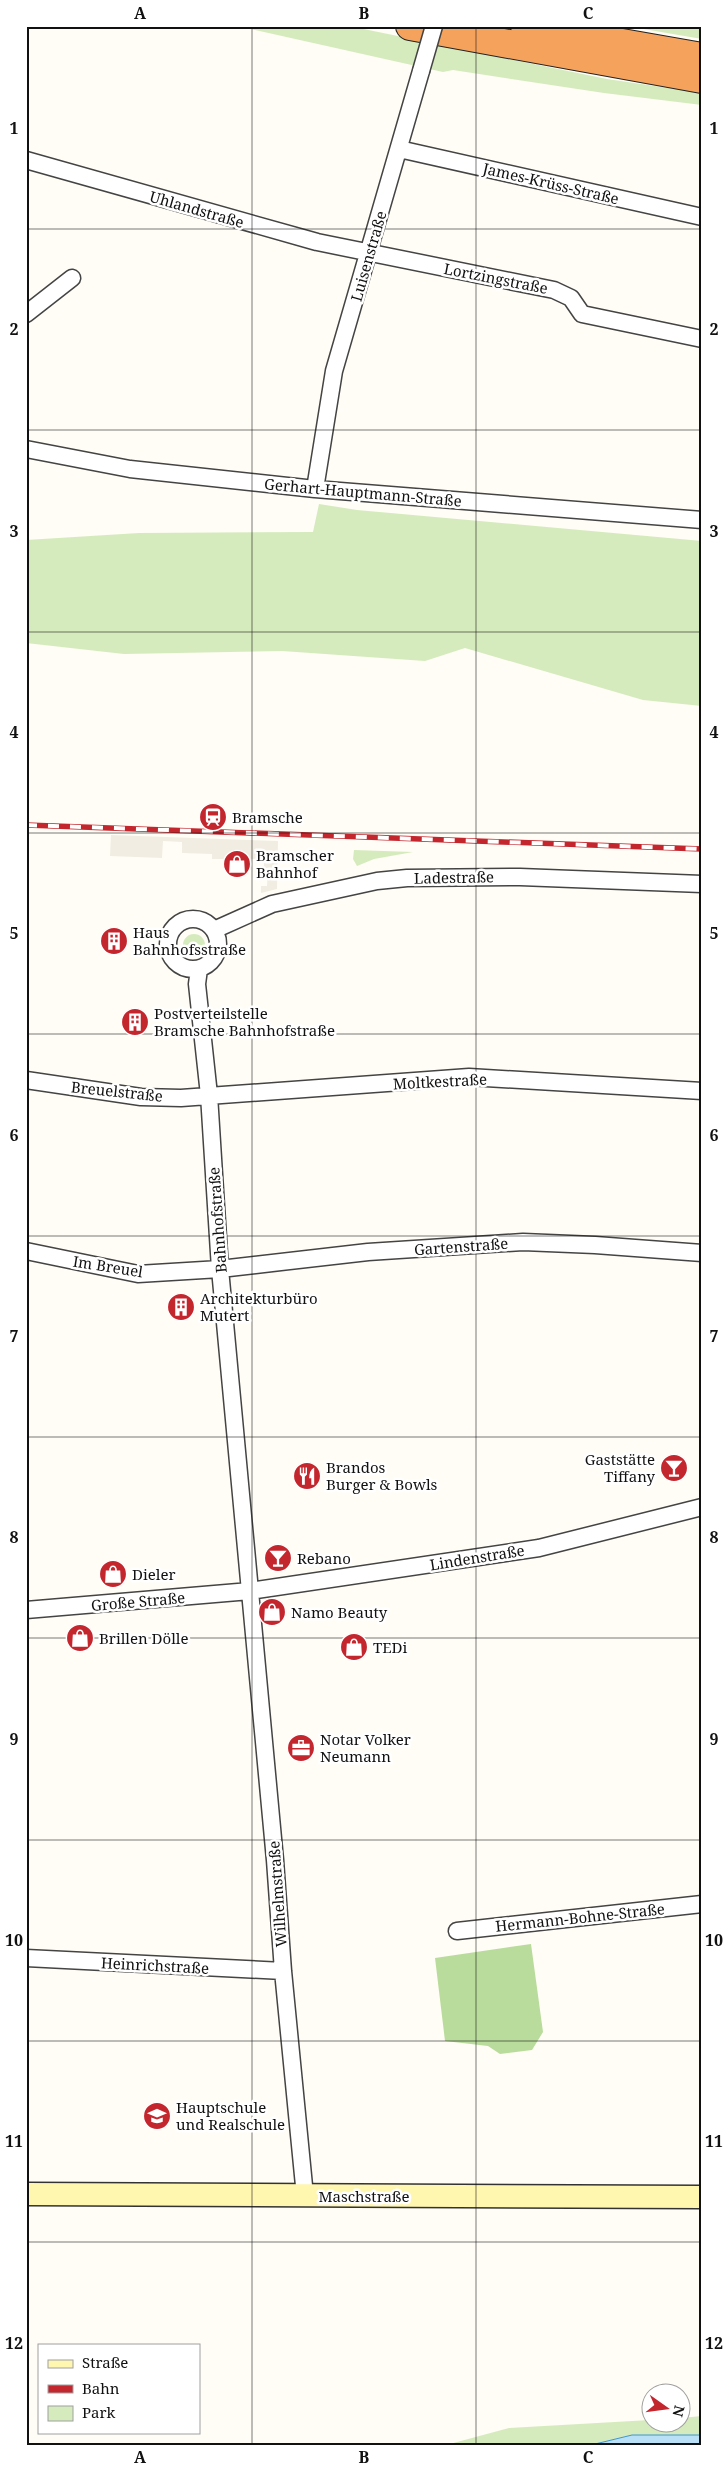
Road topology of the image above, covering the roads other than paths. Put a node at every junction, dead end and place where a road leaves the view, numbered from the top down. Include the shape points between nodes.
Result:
1 (410, 26) edge
2 (434, 26) edge
3 (525, 26) edge
4 (702, 57) edge
5 (702, 79) edge
6 (399, 149) junction
7 (26, 160) edge
8 (702, 217) edge
9 (370, 253) junction
10 (72, 278) dead end
11 (26, 314) edge
12 (702, 339) edge
13 (26, 449) edge
14 (316, 489) junction
15 (702, 520) edge
16 (702, 884) edge
17 (214, 930) junction
18 (199, 969) junction
19 (26, 1080) edge
20 (702, 1091) edge
21 (209, 1095) junction
22 (26, 1251) edge
23 (702, 1253) edge
24 (220, 1268) junction
25 (702, 1507) edge
26 (250, 1592) junction
27 (26, 1610) edge
28 (702, 1904) edge
29 (457, 1931) dead end
30 (26, 1958) edge
31 (283, 1971) junction
32 (26, 2194) edge
33 (305, 2196) junction
34 (702, 2197) edge

1 - 5 highway
2 - 6 street, Luisenstraße, bridge
3 - 4 highway
6 - 8 street, James-Krüss-Straße
6 - 9 street, Luisenstraße
7 - 9 street, Uhlandstraße via 317,242
9 - 12 street, Lortzingstraße via 554,290 571,298 582,314
9 - 14 street, Luisenstraße via 334,371
10 - 11 street
13 - 14 street, Gerhart-Hauptmann-Straße via 130,469
14 - 15 street, Gerhart-Hauptmann-Straße
16 - 17 street, Ladestraße via 520,877 407,878 377,881 272,904
17 - 18 street via 218,937 217,954
17 - 18 street via 197,919 184,920 171,932 168,946 173,959 185,968
18 - 21 street, Bahnhofstraße via 197,984
19 - 21 street, Breuelstraße via 141,1097
20 - 21 street, Moltkestraße via 469,1077
21 - 24 street, Bahnhofstraße
22 - 24 street, Im Breuel via 138,1274
23 - 24 street, Gartenstraße via 523,1242 368,1252
24 - 26 street, Bahnhofstraße
25 - 26 street, Lindenstraße via 539,1548
26 - 27 street, Große Straße
26 - 31 street, Wilhelmstraße
28 - 29 street, Hermann-Bohne-Straße
30 - 31 street, Heinrichstraße
31 - 33 street, Wilhelmstraße
32 - 33 main road, Maschstraße
33 - 34 main road, Maschstraße

